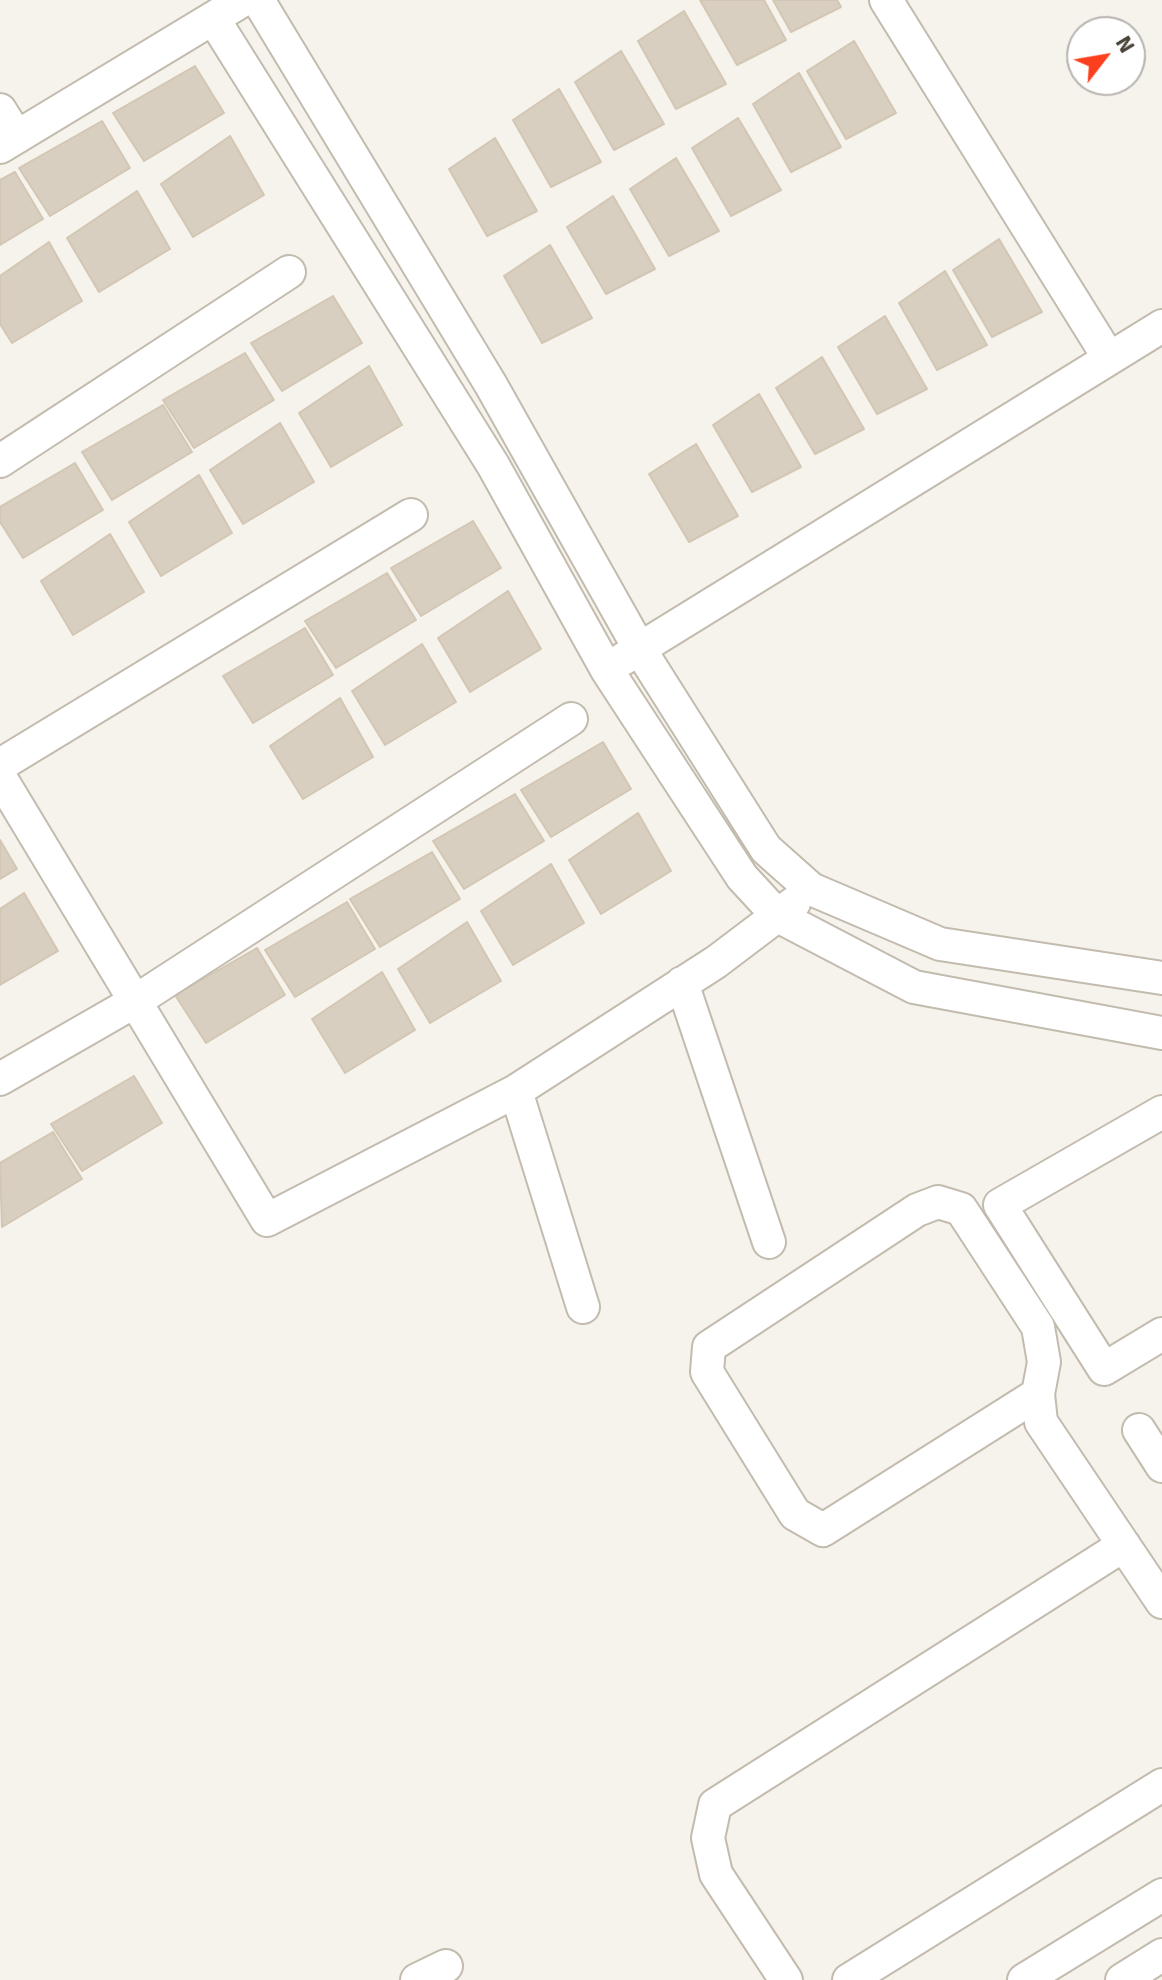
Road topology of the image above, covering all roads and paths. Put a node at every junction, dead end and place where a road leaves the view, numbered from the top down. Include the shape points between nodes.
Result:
1 (243, 0) edge
2 (258, 0) edge
3 (886, 0) edge
4 (213, 18) junction
5 (0, 110) edge
6 (8, 142) edge
7 (289, 272) dead end
8 (1162, 326) edge
9 (1109, 358) junction
10 (0, 461) edge
11 (411, 515) dead end
12 (639, 648) junction
13 (607, 670) junction
14 (571, 719) dead end
15 (0, 765) edge
16 (0, 777) edge
17 (811, 889) junction
18 (778, 916) junction
19 (1162, 978) edge
20 (682, 983) junction
21 (134, 1002) junction
22 (1162, 1033) edge
23 (0, 1079) edge
24 (516, 1091) junction
25 (1162, 1112) edge
26 (769, 1242) dead end
27 (583, 1307) dead end
28 (1162, 1334) edge
29 (1038, 1394) junction
30 (1139, 1430) dead end
31 (1162, 1466) edge
32 (1124, 1545) junction
33 (1162, 1602) edge
34 (1162, 1785) edge
35 (1162, 1895) edge
36 (1162, 1955) edge
37 (446, 1966) dead end
38 (417, 1980) edge
39 (786, 1980) edge
40 (849, 1980) edge
41 (1024, 1980) edge
42 (1122, 1980) edge

1 - 4 street
2 - 12 street via 491,385
3 - 9 street
4 - 6 street
4 - 13 street via 493,465
5 - 6 street
7 - 10 street
8 - 9 street
9 - 12 street
11 - 15 street
12 - 13 street
12 - 17 street via 766,849
13 - 18 street via 742,877
14 - 21 street
16 - 21 street
17 - 18 street
17 - 19 street via 940,944
18 - 20 street
18 - 22 street via 914,987
20 - 24 street
20 - 26 street
21 - 23 street
21 - 24 street via 267,1220
24 - 27 street
25 - 28 street via 1000,1205 1104,1369
29 - 29 street via 1044,1362 1038,1327 961,1209 938,1202 917,1210 709,1347 707,1372 795,1514 823,1530
29 - 32 street via 1041,1422
30 - 31 street
32 - 33 street
32 - 39 street via 715,1805 708,1838 716,1874
34 - 40 street
35 - 41 street
36 - 42 street
37 - 38 street

